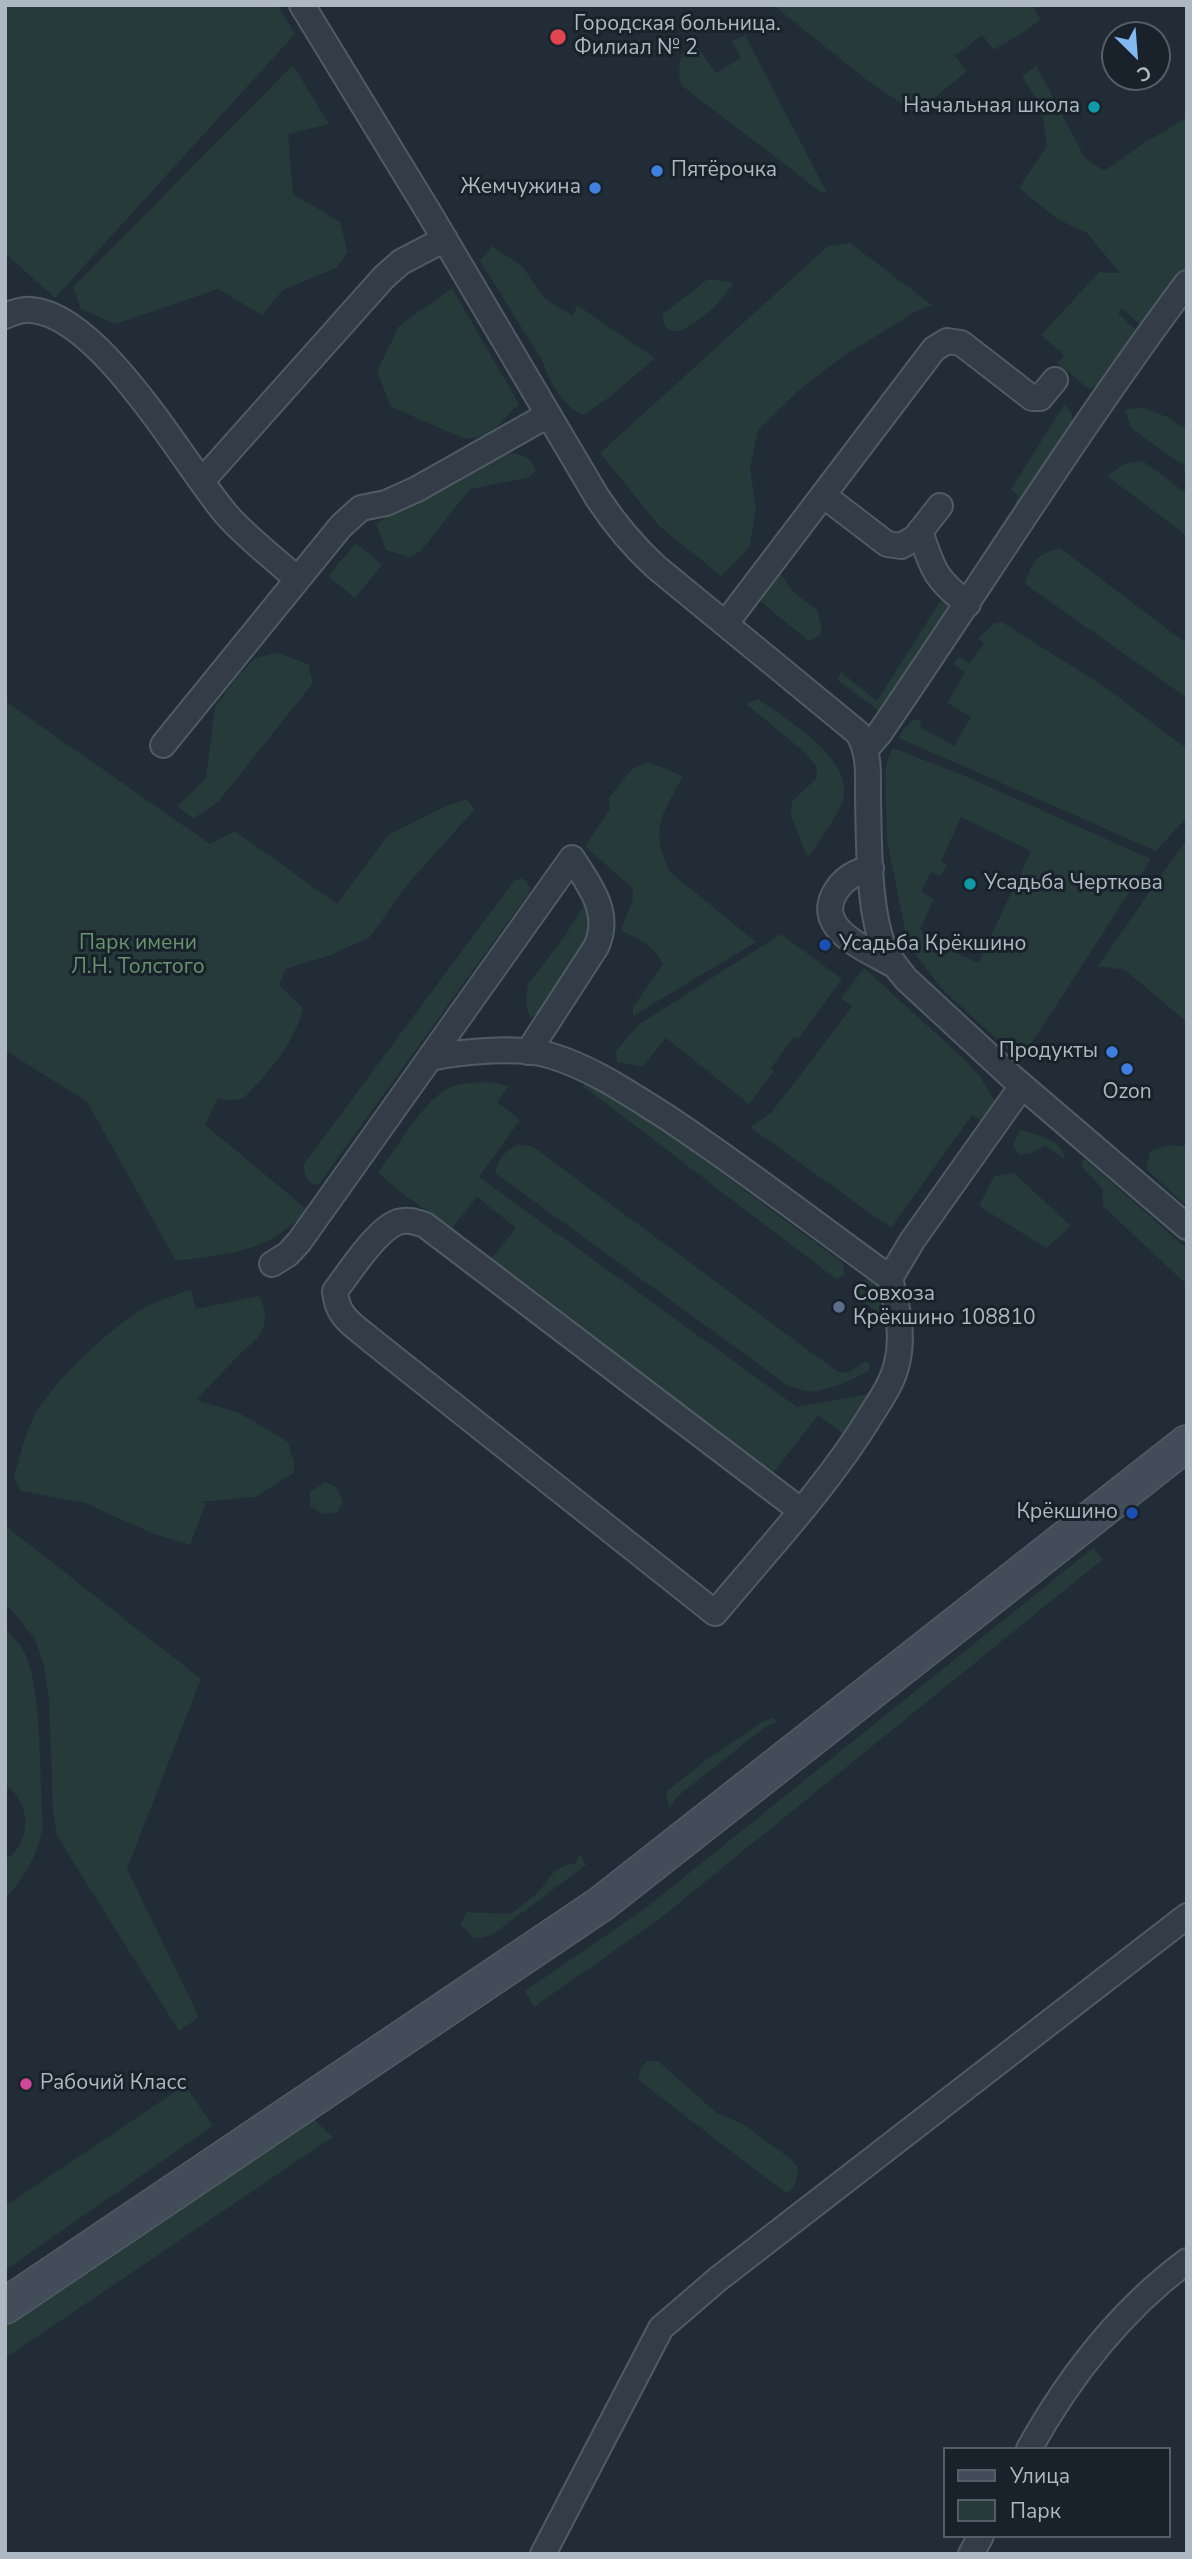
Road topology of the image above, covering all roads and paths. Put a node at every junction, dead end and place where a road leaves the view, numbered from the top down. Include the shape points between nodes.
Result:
1 (302, 5) edge
2 (445, 239) junction
3 (1187, 283) edge
4 (5, 316) edge
5 (1055, 380) dead end
6 (548, 415) junction
7 (202, 481) junction
8 (823, 495) junction
9 (940, 506) dead end
10 (920, 531) junction
11 (297, 579) junction
12 (968, 604) junction
13 (726, 623) junction
14 (163, 745) dead end
15 (865, 750) junction
16 (871, 868) junction
17 (894, 965) junction
18 (528, 1052) junction
19 (430, 1058) junction
20 (1022, 1086) junction
21 (1187, 1227) edge
22 (272, 1264) dead end
23 (890, 1278) junction
24 (1187, 1443) edge
25 (800, 1510) junction
26 (1187, 1916) edge
27 (1187, 2262) edge
28 (5, 2306) edge
29 (1030, 2447) edge
30 (980, 2538) edge
31 (543, 2554) edge
32 (971, 2554) edge

1 - 2 street
2 - 6 street
2 - 7 street via 401,262 384,277
3 - 12 street via 1096,410
4 - 7 street via 30,309 58,317 85,338 152,411
5 - 8 street via 1040,398 1032,398 961,343 947,341 933,349
6 - 11 street via 417,489 361,508
6 - 13 street via 597,497 634,546
7 - 11 street via 227,515
8 - 10 street via 887,544 901,546
8 - 13 street
9 - 10 street
10 - 12 street via 933,569 948,589
11 - 14 street
12 - 15 street
13 - 15 street via 856,730
15 - 16 street
16 - 17 street via 880,934
16 - 17 street via 842,882 829,914 844,935
17 - 20 street
18 - 19 street via 460,1052
18 - 19 street via 597,947 603,930 601,910 572,858
18 - 23 street via 551,1055 595,1072 718,1151
19 - 22 street via 299,1242
20 - 21 street
20 - 23 street
23 - 25 street via 900,1338 897,1364 852,1445
24 - 28 street via 601,1904
25 - 25 street via 715,1613 371,1340 341,1314 335,1305 335,1291 383,1232 397,1222 412,1220 425,1225
26 - 31 street via 728,2271 661,2328
27 - 29 street via 1128,2312 1085,2361
30 - 32 street

